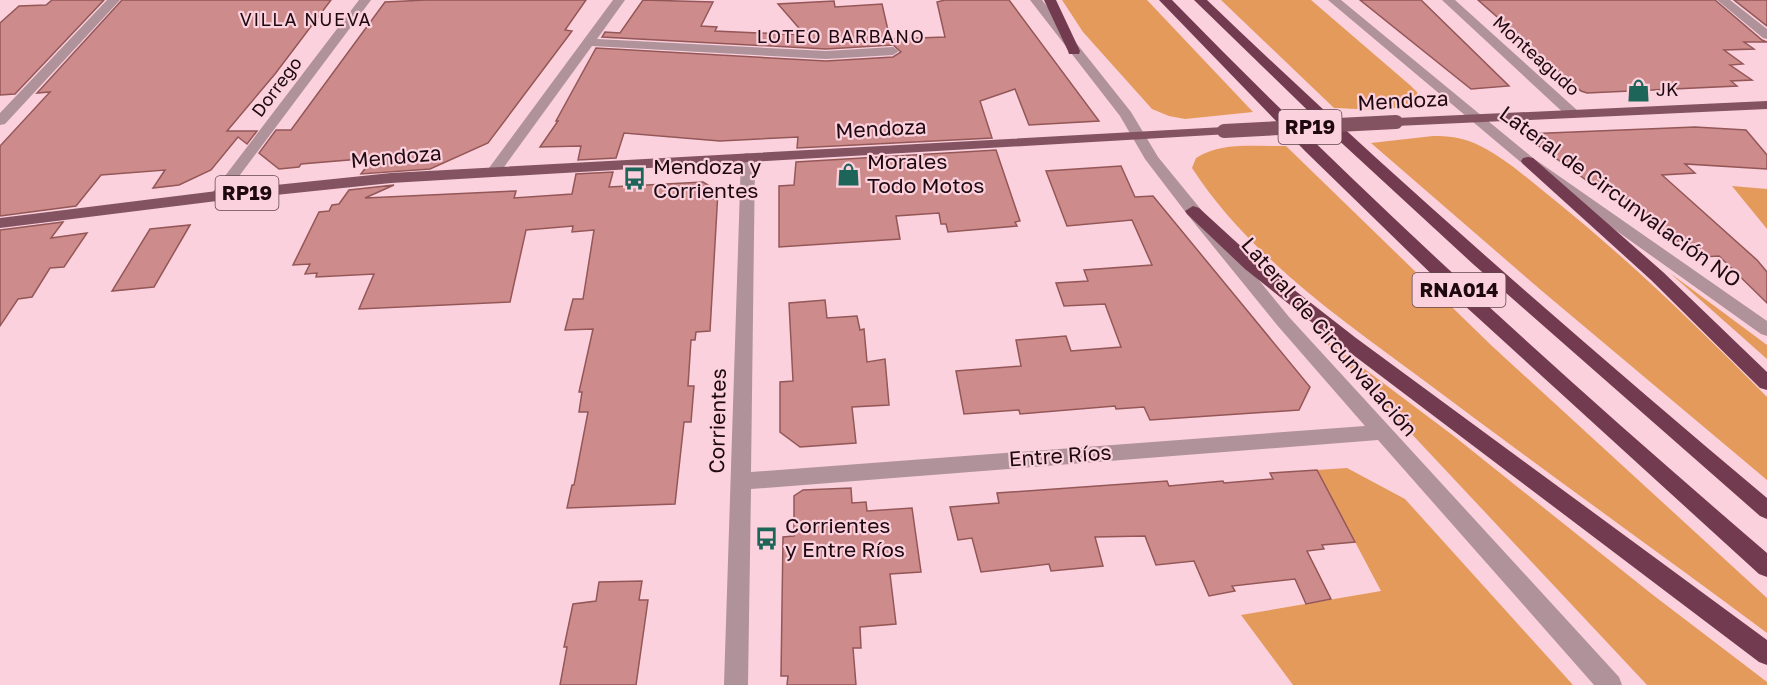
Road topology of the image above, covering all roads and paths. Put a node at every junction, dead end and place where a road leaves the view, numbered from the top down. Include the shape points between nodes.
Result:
1 (114, 0) edge
2 (365, 0) edge
3 (619, 0) edge
4 (1036, 0) edge
5 (1050, 0) edge
6 (1165, 0) edge
7 (1200, 0) edge
8 (1334, 0) edge
9 (1448, 0) edge
10 (1723, 0) edge
11 (1767, 35) edge
12 (589, 42) junction
13 (893, 51) dead end
14 (1074, 51) junction
15 (1767, 105) edge
16 (1573, 114) junction
17 (1478, 119) junction
18 (0, 121) edge
19 (1138, 136) junction
20 (748, 157) junction
21 (1528, 161) junction
22 (494, 171) junction
23 (217, 196) junction
24 (1193, 211) junction
25 (0, 223) edge
26 (1767, 330) edge
27 (1767, 383) edge
28 (1381, 432) junction
29 (740, 481) junction
30 (1767, 510) edge
31 (1767, 567) edge
32 (1767, 654) edge
33 (736, 685) edge
34 (1610, 685) edge

1 - 18 street
2 - 23 street, Dorrego
3 - 12 street
4 - 14 street, Lateral de Circunvalación
5 - 14 highway
6 - 31 highway, RNA014 via 1413,246
7 - 30 highway, RNA014 via 1434,221
8 - 17 street, Lateral de Circunvalación NO
9 - 16 street, Monteagudo
10 - 11 street
12 - 13 street via 826,55
12 - 22 street
14 - 19 street, Lateral de Circunvalación via 1126,115
15 - 16 main road, Mendoza
16 - 17 main road, Mendoza
17 - 19 main road, Mendoza / RP19, bridge
17 - 21 street, Lateral de Circunvalación NO
19 - 20 main road, Mendoza / RP19
19 - 24 street, Lateral de Circunvalación
20 - 22 main road, Mendoza / RP19
20 - 29 street, Corrientes
21 - 26 street, Lateral de Circunvalación NO
21 - 27 highway via 1657,276
22 - 23 main road, Mendoza / RP19
23 - 25 main road, Mendoza / RP19
24 - 28 street, Lateral de Circunvalación
24 - 32 highway via 1244,258 1350,342
28 - 29 street, Entre Ríos
28 - 34 street, Lateral de Circunvalación
29 - 33 street, Corrientes

